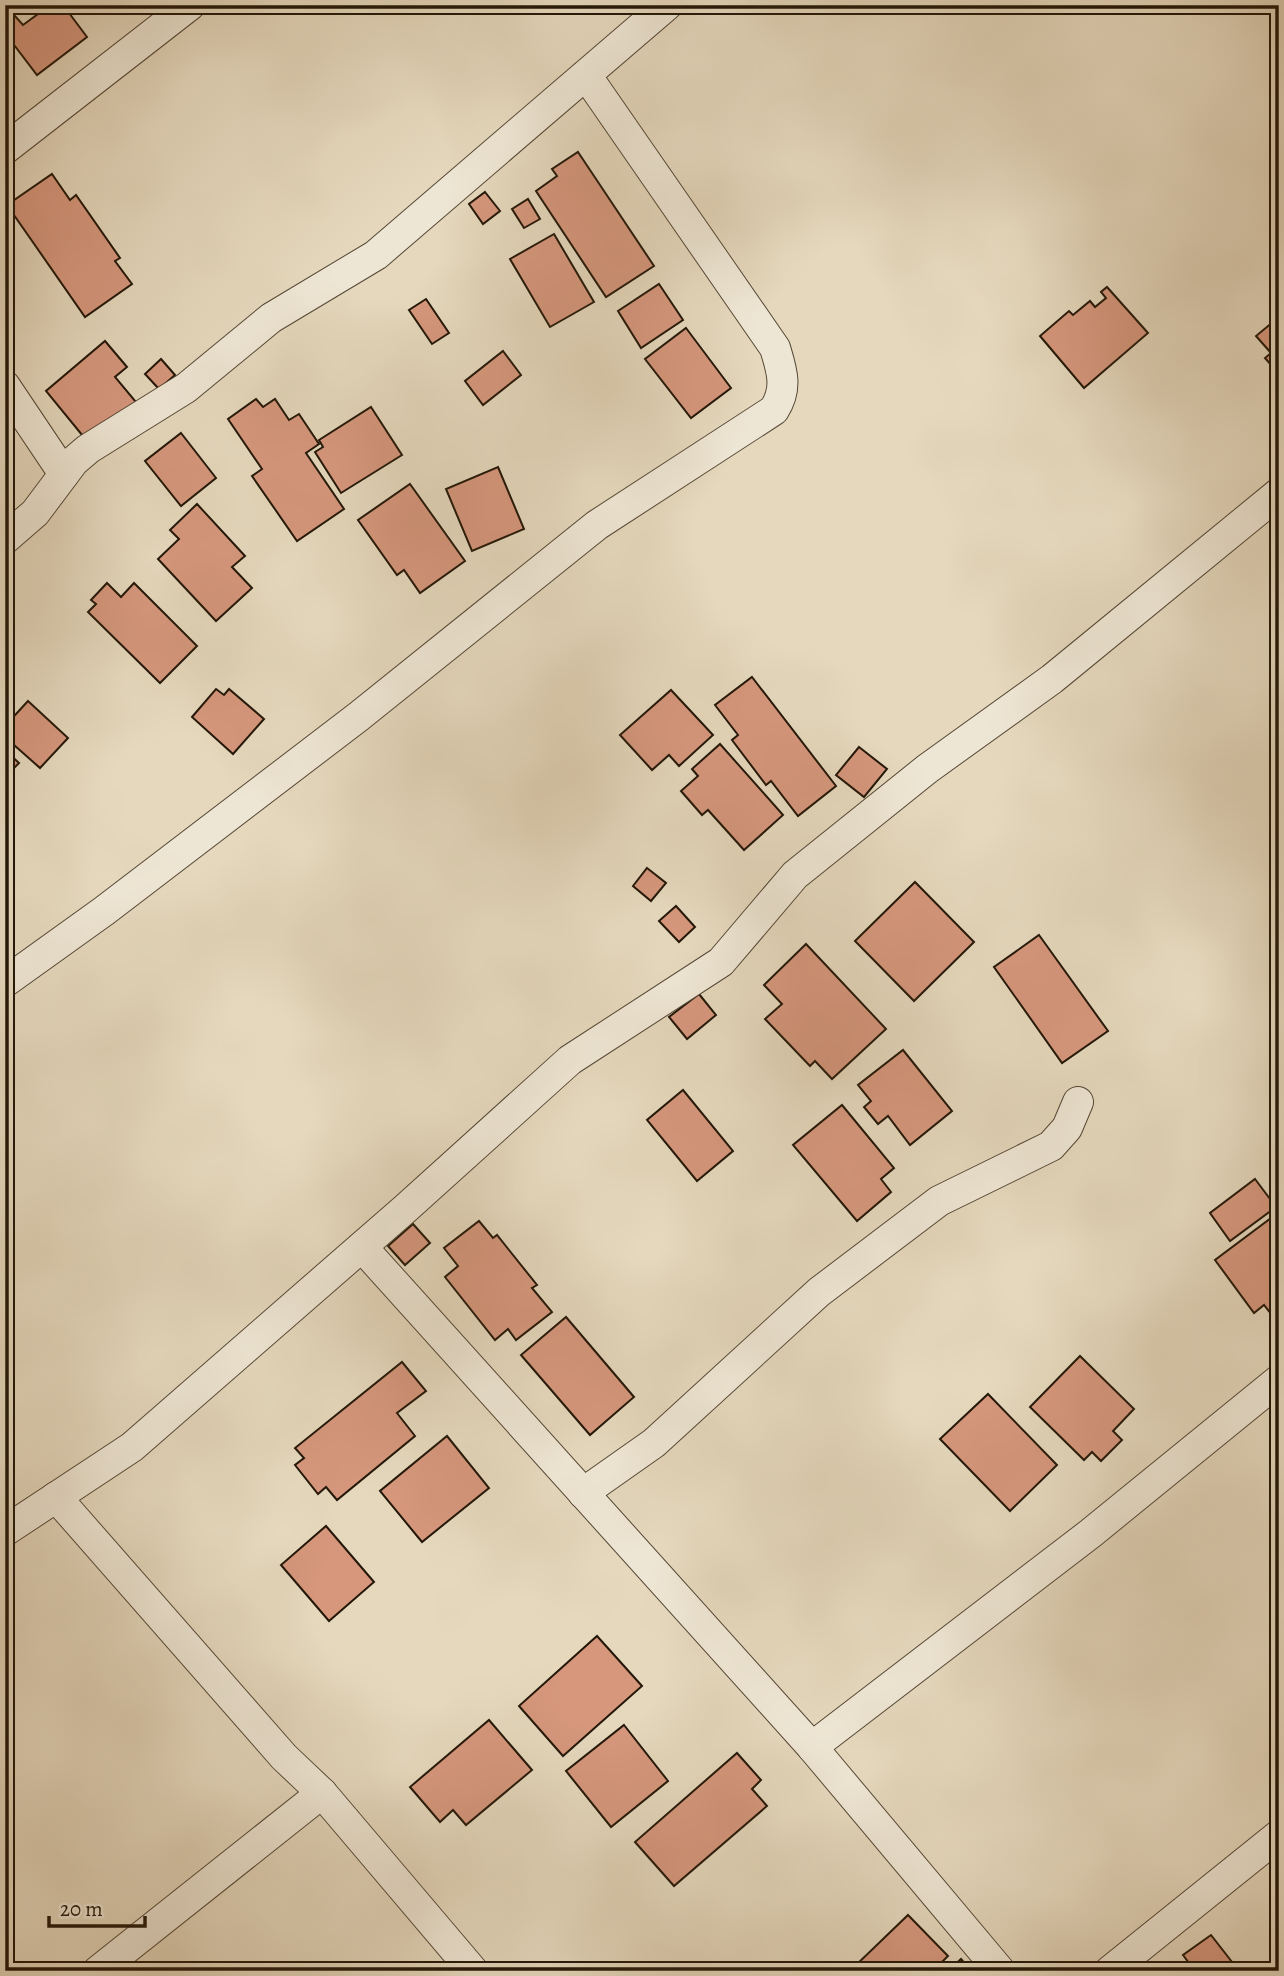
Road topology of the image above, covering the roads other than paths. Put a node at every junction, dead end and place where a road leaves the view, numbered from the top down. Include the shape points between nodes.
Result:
1 (190, 5) edge
2 (667, 5) edge
3 (586, 75) junction
4 (5, 149) edge
5 (5, 386) edge
6 (64, 474) junction
7 (1279, 493) edge
8 (5, 539) edge
9 (5, 982) edge
10 (1078, 1102) dead end
11 (362, 1247) junction
12 (1279, 1380) edge
13 (583, 1493) junction
14 (56, 1497) junction
15 (5, 1531) edge
16 (812, 1747) junction
17 (322, 1793) junction
18 (1279, 1835) edge
19 (98, 1971) edge
20 (473, 1971) edge
21 (1000, 1971) edge
22 (1110, 1971) edge

1 - 4 street
2 - 3 street
3 - 6 street via 376,255 271,318 186,388 88,449
3 - 9 street via 775,348 784,378 774,410 597,525 347,726
5 - 6 street
6 - 8 street via 35,513
7 - 11 street via 1052,679 927,769 794,875 721,962 570,1060
10 - 13 street via 1067,1128 1051,1146 939,1201 818,1292 654,1443
11 - 13 street
11 - 14 street via 132,1447
12 - 16 street via 1091,1533
13 - 16 street
14 - 15 street
14 - 17 street via 284,1757
16 - 21 street
17 - 19 street
17 - 20 street
18 - 22 street

